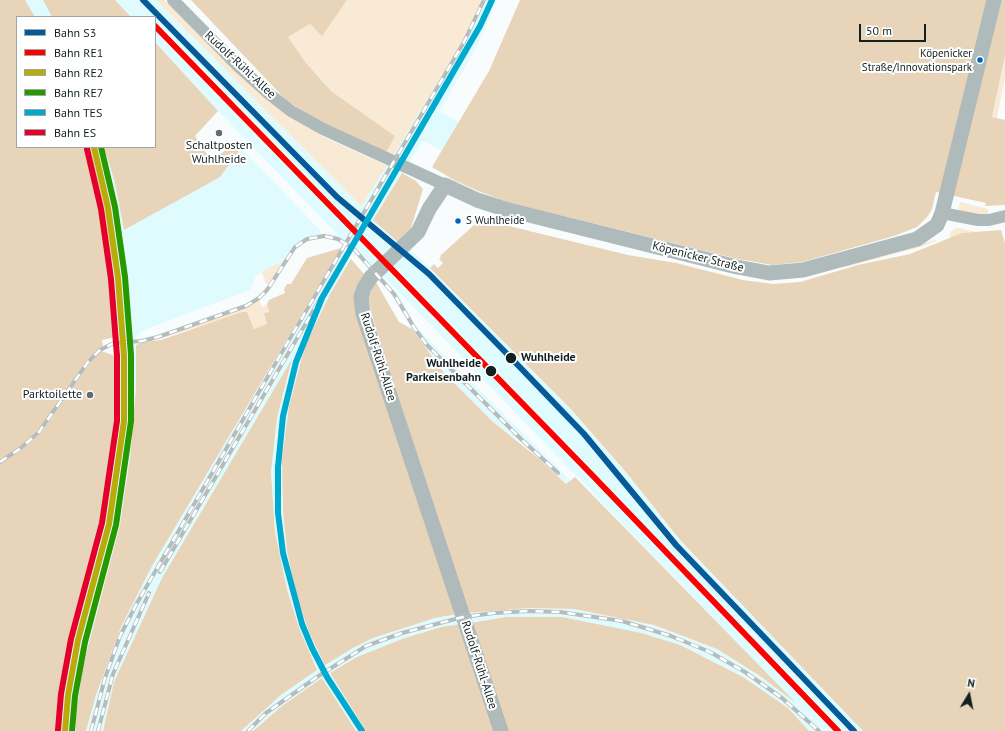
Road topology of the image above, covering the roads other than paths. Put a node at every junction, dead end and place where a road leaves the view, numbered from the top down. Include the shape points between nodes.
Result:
1 (173, 0) edge
2 (994, 0) edge
3 (445, 186) junction
4 (942, 213) junction
5 (1005, 216) edge
6 (501, 731) edge

1 - 3 street, Rudolf-Rühl-Allee via 238,66 292,111 323,130
2 - 4 main road, Köpenicker Straße
3 - 4 main road, Köpenicker Straße via 481,202 505,209 769,273 803,270 917,239 937,225
3 - 6 main road, Rudolf-Rühl-Allee via 429,209 418,232 371,278 361,297 363,314
4 - 5 street via 989,220

